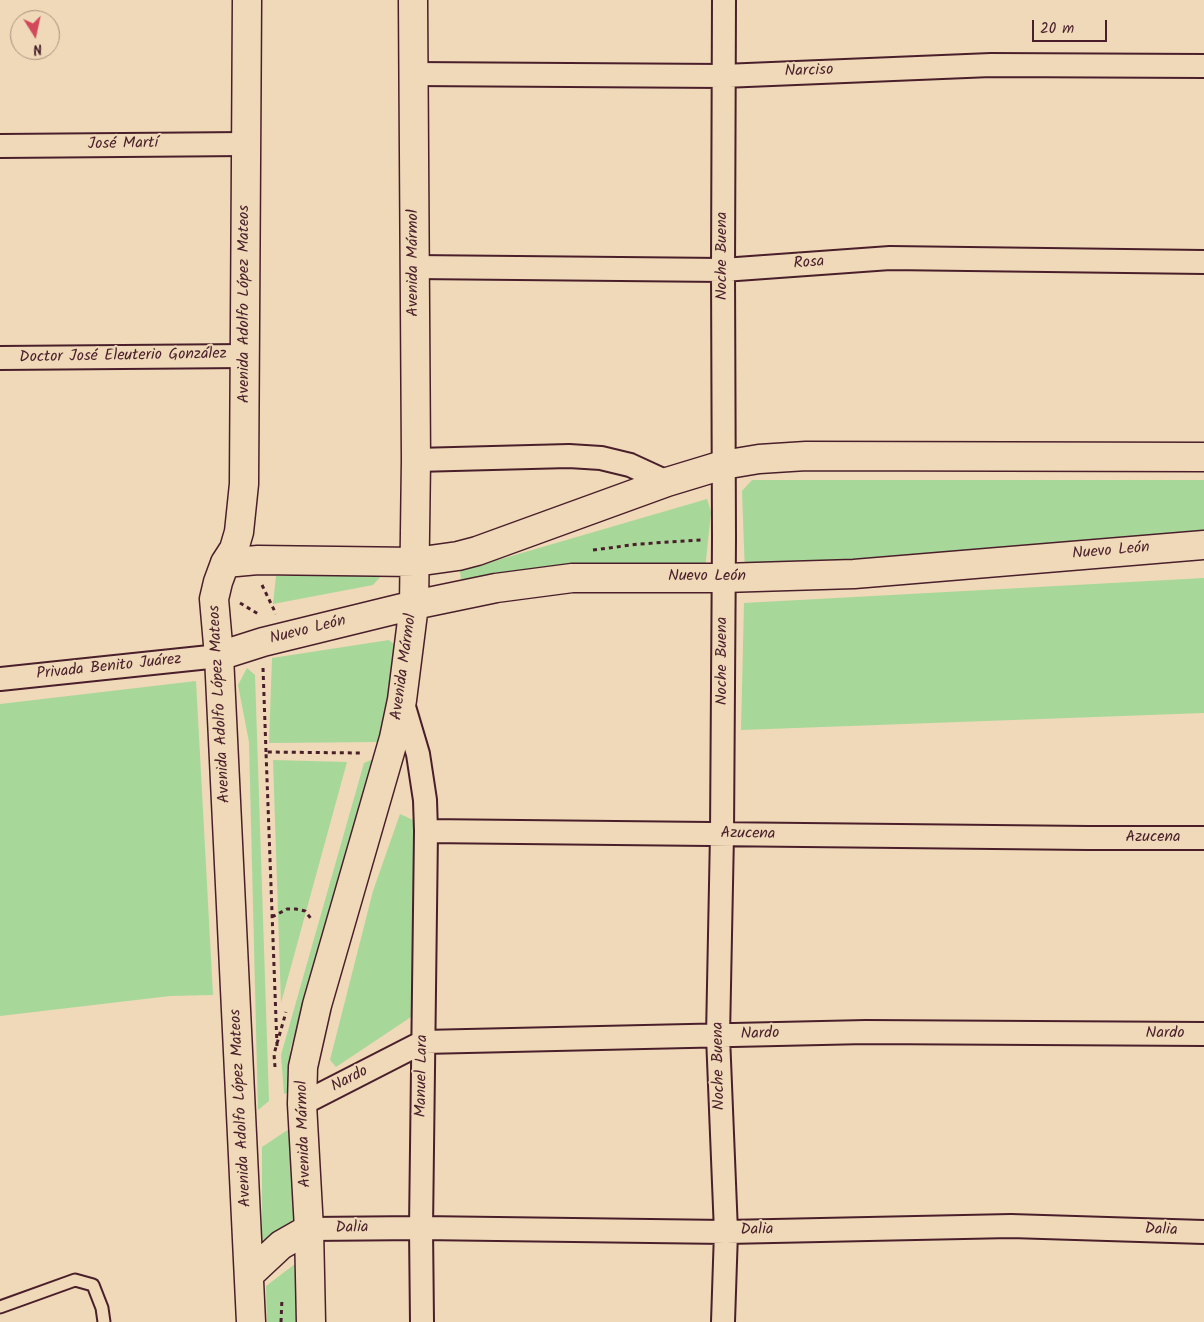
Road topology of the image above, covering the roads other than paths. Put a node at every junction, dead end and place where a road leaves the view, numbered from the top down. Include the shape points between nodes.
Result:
1 (246, 0) edge
2 (412, 0) edge
3 (724, 0) edge
4 (1204, 66) edge
5 (413, 74) junction
6 (723, 76) junction
7 (246, 144) junction
8 (0, 146) edge
9 (1204, 262) edge
10 (414, 267) junction
11 (723, 270) junction
12 (245, 356) junction
13 (0, 358) edge
14 (1204, 457) edge
15 (416, 460) junction
16 (723, 465) junction
17 (667, 482) junction
18 (1204, 545) edge
19 (415, 562) junction
20 (225, 563) junction
21 (723, 578) junction
22 (414, 605) junction
23 (219, 656) junction
24 (0, 680) edge
25 (402, 700) junction
26 (426, 831) junction
27 (722, 834) junction
28 (1204, 838) edge
29 (1204, 1034) edge
30 (718, 1036) junction
31 (423, 1042) junction
32 (302, 1104) junction
33 (421, 1228) junction
34 (309, 1229) junction
35 (726, 1232) junction
36 (1204, 1232) edge
37 (250, 1274) junction
38 (0, 1308) edge
39 (104, 1322) edge
40 (251, 1322) edge
41 (311, 1322) edge
42 (422, 1322) edge
43 (723, 1322) edge

1 - 7 street, Avenida Adolfo López Mateos
2 - 5 street, Avenida Mármol
3 - 6 street, Noche Buena
4 - 6 street, Narciso via 991,65
5 - 6 street, Narciso
5 - 10 street, Avenida Mármol
6 - 11 street, Noche Buena
7 - 8 street, José Martí
7 - 12 street, Avenida Adolfo López Mateos
9 - 11 street, Rosa via 890,258
10 - 11 street, Rosa
10 - 15 street, Avenida Mármol
11 - 16 street, Noche Buena
12 - 13 street, Doctor José Eleuterio González
12 - 20 street, Avenida Adolfo López Mateos via 242,507 239,532
14 - 16 street via 806,456
15 - 17 street via 601,458 630,465
15 - 19 street, Avenida Mármol
16 - 17 street
16 - 21 street, Noche Buena
17 - 19 street via 477,551
18 - 21 street, Nuevo León via 854,574
19 - 20 street via 258,560
19 - 22 street, Avenida Mármol
20 - 23 street, Avenida Adolfo López Mateos via 214,599
21 - 22 street, Nuevo León via 572,578 496,588
21 - 27 street, Noche Buena
22 - 23 street, Nuevo León
22 - 25 street, Avenida Mármol
23 - 24 street, Privada Benito Juárez
23 - 37 street, Avenida Adolfo López Mateos
25 - 26 street via 419,763
25 - 32 street, Avenida Mármol via 387,766 309,1038 303,1067
26 - 27 street, Azucena
26 - 31 street, Manuel Lara
27 - 28 street, Azucena
27 - 30 street, Noche Buena
29 - 30 street, Nardo via 866,1032
30 - 31 street, Nardo
30 - 35 street, Noche Buena
31 - 32 street, Nardo
31 - 33 street, Manuel Lara
32 - 34 street, Avenida Mármol
33 - 34 street, Dalia
33 - 35 street, Dalia
33 - 42 street, Manuel Lara
34 - 37 street via 281,1245
34 - 41 street, Avenida Mármol
35 - 36 street, Dalia via 1012,1226
35 - 43 street, Noche Buena
37 - 40 street, Avenida Adolfo López Mateos
38 - 39 lane via 75,1280 93,1285

